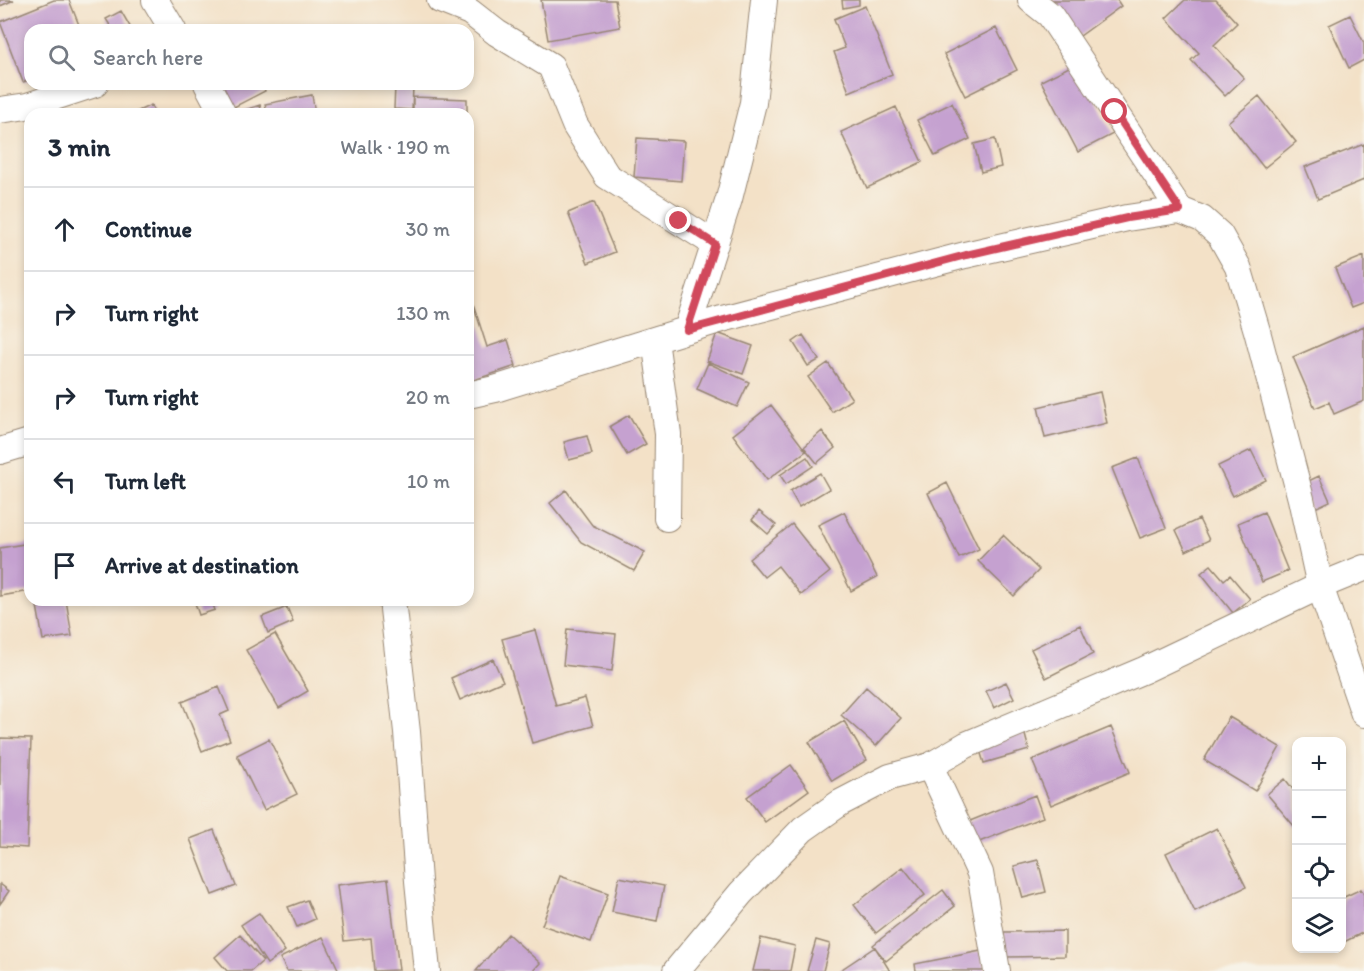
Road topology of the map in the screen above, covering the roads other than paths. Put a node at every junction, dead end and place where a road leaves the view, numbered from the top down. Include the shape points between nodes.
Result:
1 (155, 0) edge
2 (440, 0) edge
3 (764, 0) edge
4 (1031, 0) edge
5 (169, 24) edge
6 (76, 90) edge
7 (210, 90) edge
8 (220, 108) edge
9 (0, 110) edge
10 (1180, 210) junction
11 (715, 244) junction
12 (687, 330) junction
13 (655, 340) junction
14 (474, 394) edge
15 (24, 444) edge
16 (0, 451) edge
17 (667, 518) dead end
18 (1364, 568) edge
19 (1320, 586) junction
20 (393, 606) edge
21 (1364, 714) edge
22 (930, 766) junction
23 (427, 971) edge
24 (676, 971) edge
25 (997, 971) edge

1 - 5 street
2 - 11 street via 470,12 551,66 575,125 607,176
3 - 11 street via 753,103
4 - 10 street via 1050,15
6 - 9 street
7 - 8 street
10 - 12 street via 1127,218 966,255
10 - 19 street via 1202,219 1220,235 1238,267 1298,488
11 - 12 street
12 - 13 street
13 - 14 street
13 - 17 street via 668,434
15 - 16 street
18 - 19 street
19 - 21 street
19 - 22 street via 1144,670 966,745
20 - 23 street
22 - 24 street via 890,777 840,803 803,829 741,893
22 - 25 street via 980,873

